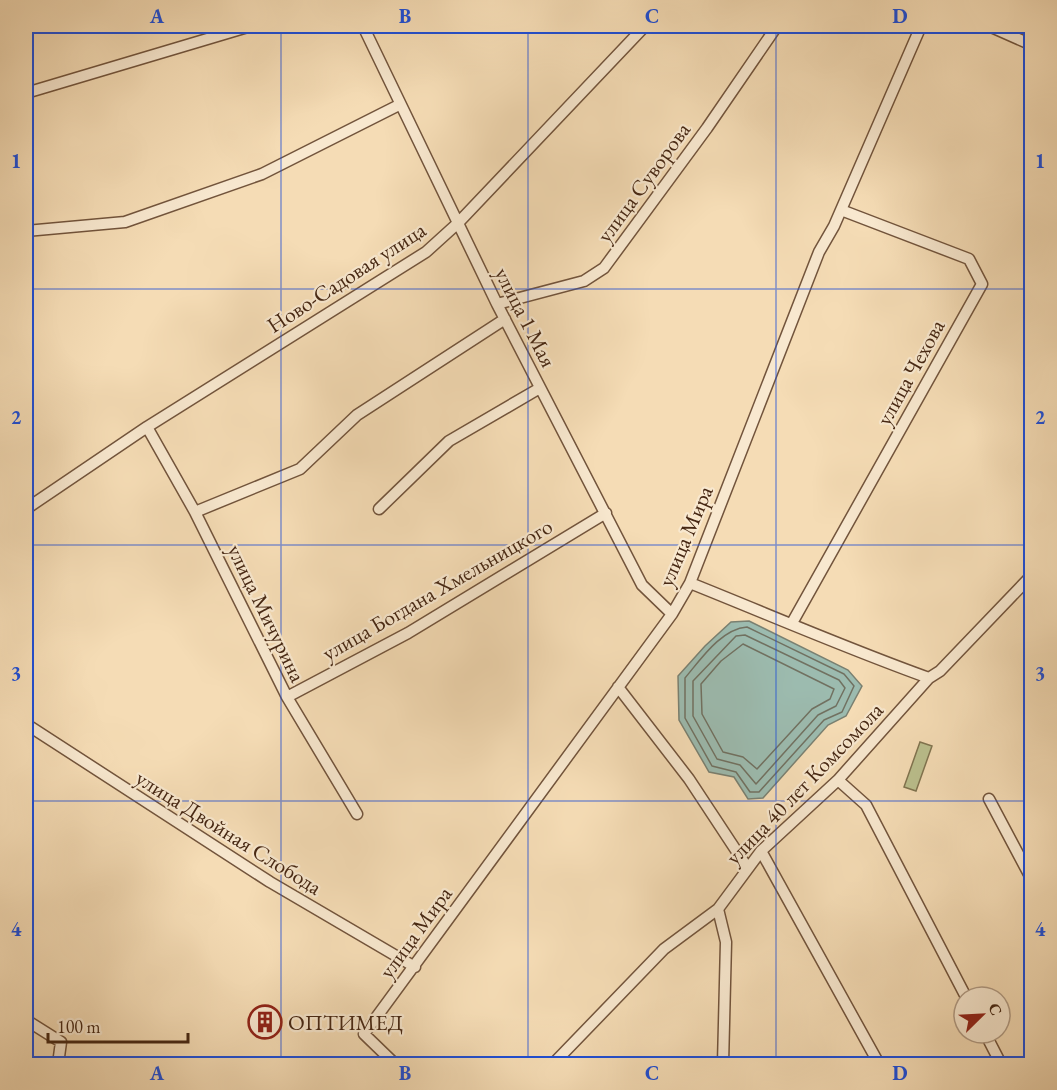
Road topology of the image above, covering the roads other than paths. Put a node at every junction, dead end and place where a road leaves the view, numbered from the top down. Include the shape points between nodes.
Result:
1 (251, 26) edge
2 (363, 26) edge
3 (645, 26) edge
4 (777, 26) edge
5 (921, 26) edge
6 (989, 26) edge
7 (1032, 45) edge
8 (26, 93) edge
9 (399, 105) junction
10 (841, 210) junction
11 (458, 223) junction
12 (26, 231) edge
13 (497, 304) junction
14 (505, 319) junction
15 (540, 388) junction
16 (147, 427) junction
17 (26, 509) edge
18 (379, 509) dead end
19 (195, 512) junction
20 (606, 513) junction
21 (1032, 575) edge
22 (690, 583) junction
23 (672, 614) junction
24 (792, 623) junction
25 (929, 678) junction
26 (618, 687) junction
27 (287, 697) junction
28 (26, 724) edge
29 (838, 780) junction
30 (989, 799) dead end
31 (357, 814) dead end
32 (761, 851) junction
33 (747, 867) junction
34 (1032, 880) edge
35 (718, 909) junction
36 (415, 967) junction
37 (960, 985) edge
38 (26, 1020) edge
39 (991, 1045) edge
40 (58, 1065) edge
41 (395, 1065) edge
42 (553, 1065) edge
43 (723, 1065) edge
44 (879, 1065) edge
45 (1001, 1065) edge

1 - 8 street
2 - 9 street, улица 1 Мая
3 - 11 street, Ново-Садовая улица
4 - 13 street, улица Суворова via 604,267 584,281
5 - 10 street, улица Мира
6 - 7 street
9 - 11 street, улица 1 Мая
9 - 12 street via 262,174 125,222
10 - 22 street, улица Мира via 819,252
10 - 24 street, улица Чехова via 969,259 982,284
11 - 13 street, улица 1 Мая
11 - 16 street, Ново-Садовая улица via 426,252
13 - 14 street, улица 1 Мая
14 - 15 street, улица 1 Мая
14 - 19 street via 357,415 300,469
15 - 18 street via 449,441
15 - 20 street, улица 1 Мая
16 - 17 street, Ново-Садовая улица
16 - 19 street, улица Мичурина
19 - 27 street, улица Мичурина
20 - 23 street, улица 1 Мая via 642,585
20 - 27 street, улица Богдана Хмельницкого via 408,633
21 - 25 street, улица 40 лет Комсомола
22 - 23 street, улица Мира
22 - 24 street
23 - 26 street, улица Мира
24 - 25 street via 849,650
25 - 29 street, улица 40 лет Комсомола
26 - 33 street via 689,779
26 - 36 street, улица Мира
27 - 31 street, улица Мичурина
28 - 36 street, улица Двойная Слобода via 270,882
29 - 32 street, улица 40 лет Комсомола
29 - 37 street via 866,805
30 - 34 street
32 - 33 street, улица 40 лет Комсомола
32 - 44 street
33 - 35 street, улица 40 лет Комсомола
35 - 42 street, улица 40 лет Комсомола via 664,949
35 - 43 street via 726,942
36 - 41 street, улица Мира via 364,1034
38 - 40 street via 61,1042
39 - 45 street

